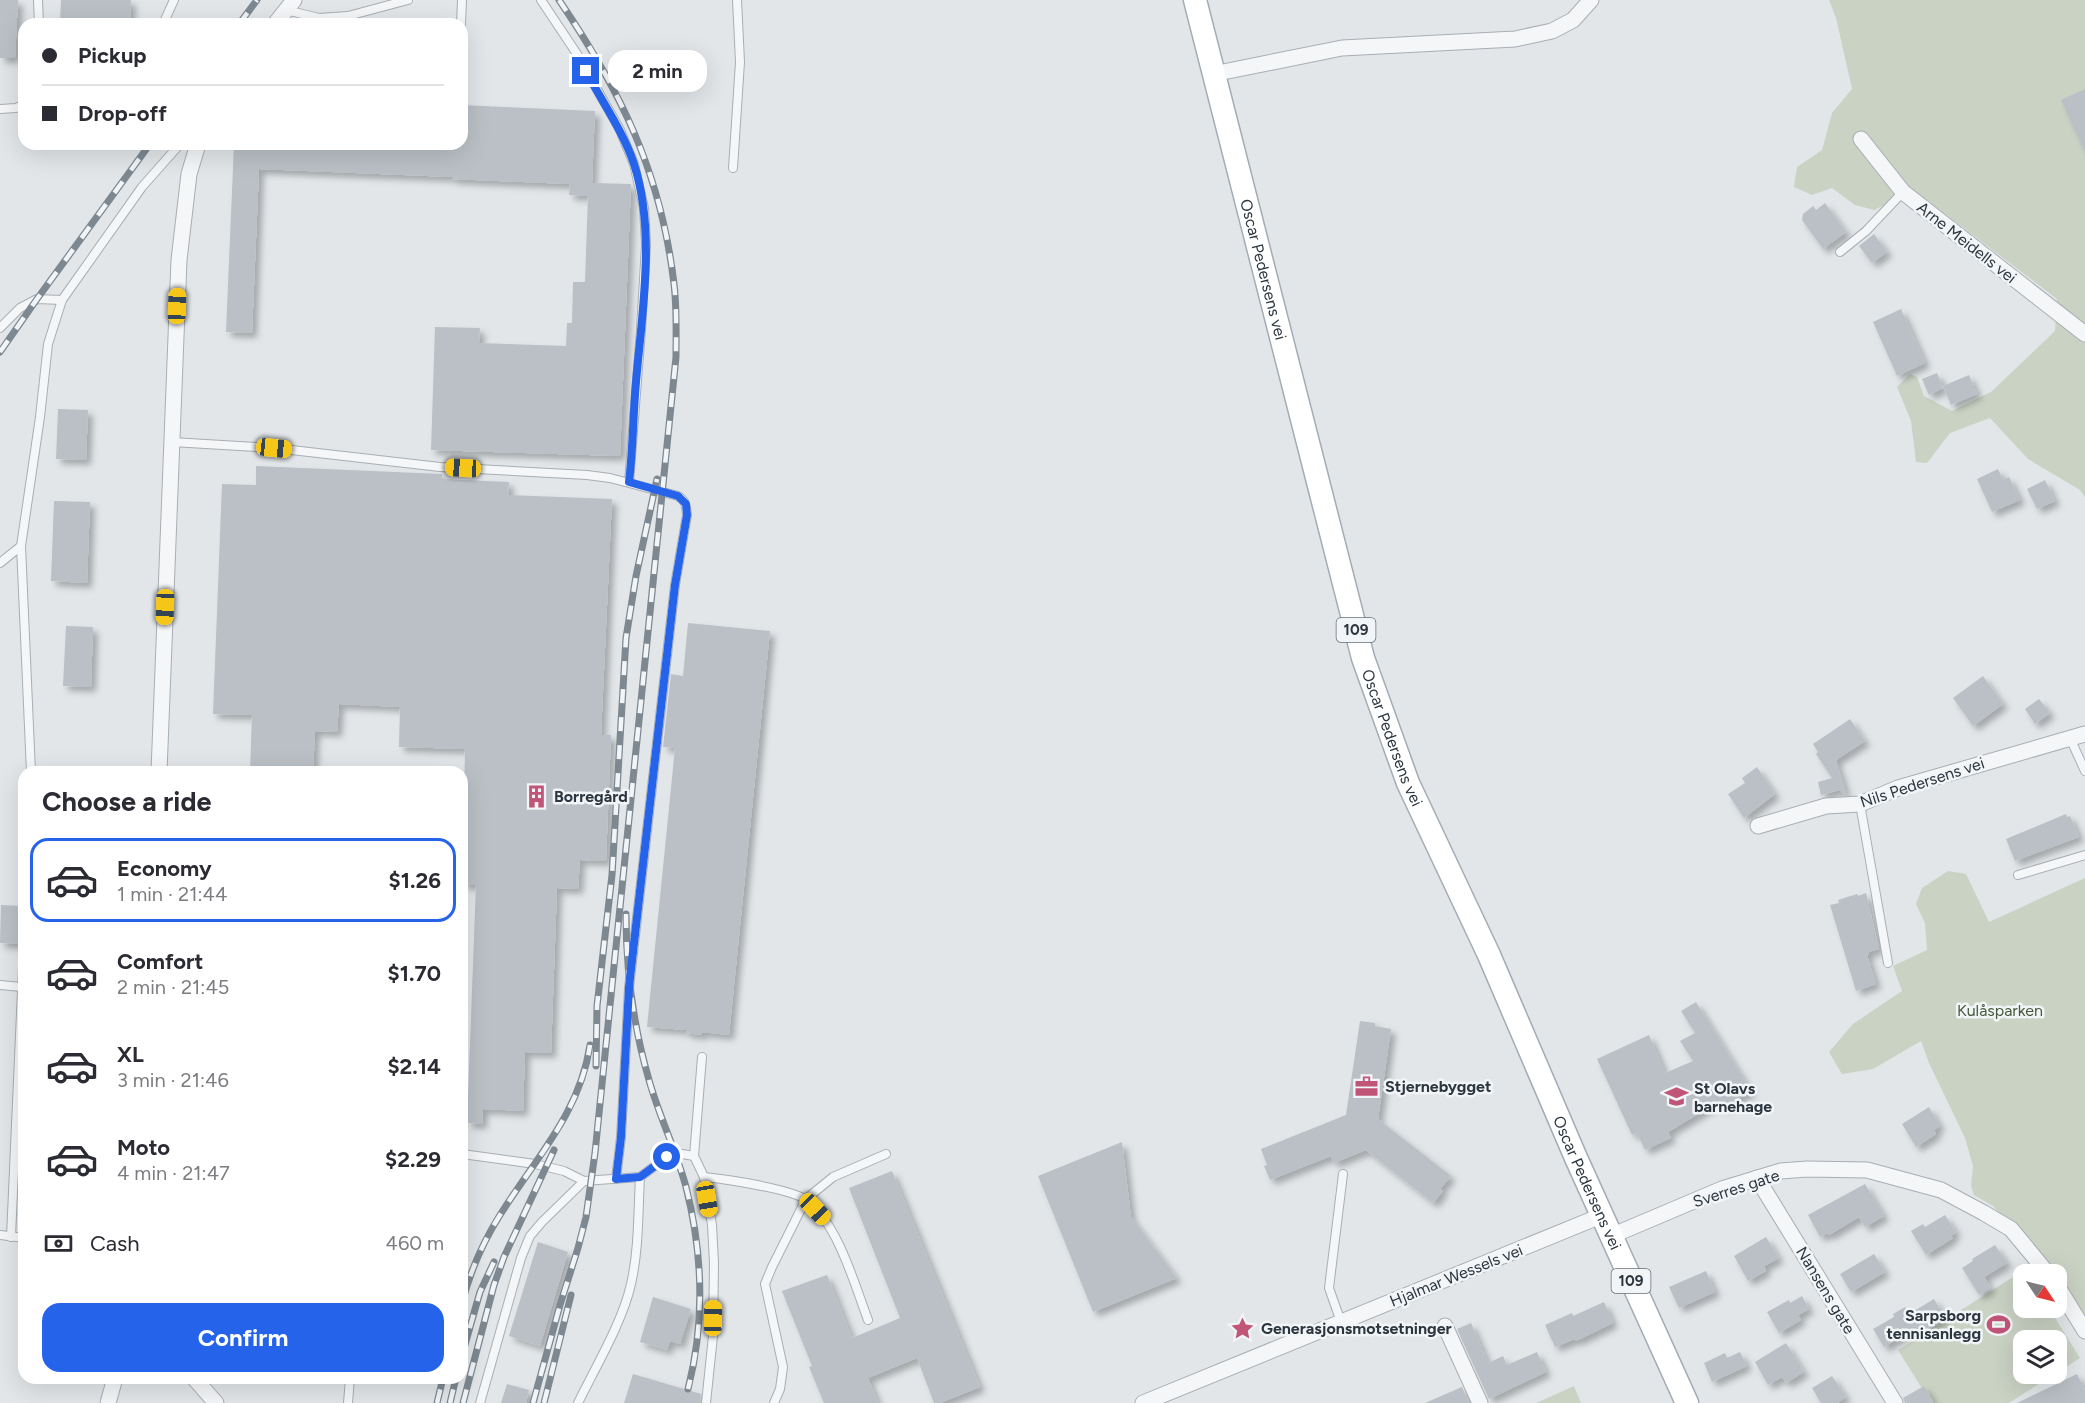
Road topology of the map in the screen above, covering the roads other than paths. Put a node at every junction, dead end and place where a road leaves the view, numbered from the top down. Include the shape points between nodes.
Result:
1 (38, 0) edge
2 (174, 0) edge
3 (408, 0) edge
4 (462, 0) edge
5 (540, 0) edge
6 (737, 0) edge
7 (1195, 0) edge
8 (1592, 0) edge
9 (290, 5) edge
10 (39, 18) edge
11 (166, 18) edge
12 (280, 18) edge
13 (461, 18) edge
14 (1214, 74) junction
15 (18, 107) edge
16 (0, 109) edge
17 (1861, 139) dead end
18 (175, 150) edge
19 (196, 150) edge
20 (733, 168) dead end
21 (1903, 192) junction
22 (1840, 252) dead end
23 (62, 300) junction
24 (0, 328) edge
25 (2085, 334) edge
26 (172, 442) junction
27 (629, 482) junction
28 (21, 546) junction
29 (0, 563) edge
30 (2078, 736) edge
31 (31, 766) edge
32 (159, 766) edge
33 (2085, 771) edge
34 (1860, 804) junction
35 (1758, 826) dead end
36 (2085, 855) edge
37 (2018, 875) dead end
38 (1888, 963) dead end
39 (0, 985) edge
40 (18, 987) edge
41 (702, 1057) dead end
42 (18, 1078) edge
43 (886, 1154) dead end
44 (468, 1155) edge
45 (694, 1156) junction
46 (1343, 1174) dead end
47 (640, 1177) junction
48 (704, 1177) junction
49 (1757, 1178) junction
50 (616, 1179) junction
51 (584, 1181) junction
52 (806, 1199) junction
53 (1607, 1226) junction
54 (0, 1235) edge
55 (11, 1237) junction
56 (18, 1238) edge
57 (2040, 1264) edge
58 (2067, 1302) edge
59 (868, 1320) dead end
60 (1341, 1322) junction
61 (1446, 1326) dead end
62 (2085, 1331) edge
63 (113, 1384) edge
64 (199, 1384) edge
65 (350, 1384) edge
66 (108, 1403) edge
67 (216, 1403) edge
68 (348, 1403) edge
69 (480, 1403) edge
70 (578, 1403) edge
71 (706, 1403) edge
72 (774, 1403) edge
73 (1143, 1403) edge
74 (1480, 1403) edge
75 (1687, 1403) edge
76 (1895, 1403) edge

1 - 10 lane
2 - 11 lane
3 - 9 lane via 348,16 319,18
4 - 13 lane
5 - 27 lane via 577,54 620,130 634,164 644,208 642,309
6 - 20 lane via 740,62
7 - 14 main road, Oscar Pedersens vei / 109
8 - 14 street via 1573,20 1552,31 1515,39 1342,48
9 - 12 street
14 - 53 main road, Oscar Pedersens vei / 109 via 1376,698 1408,783 1490,955
15 - 16 lane
17 - 21 street, Arne Meidells vei
18 - 23 lane via 142,187
19 - 26 street via 189,174 179,260
21 - 22 lane
21 - 25 street, Arne Meidells vei
23 - 24 lane via 37,299 20,308
23 - 28 lane via 48,344
26 - 27 lane via 274,448 440,467 587,475
26 - 32 street
27 - 50 lane via 678,496 686,504 687,515 675,585 629,987
28 - 29 lane
28 - 31 lane
30 - 33 lane
30 - 34 street, Nils Pedersens vei via 1898,788
34 - 35 street, Nils Pedersens vei via 1826,806
34 - 38 lane
36 - 37 lane
39 - 40 lane
41 - 45 lane
42 - 55 lane
43 - 52 lane via 832,1177
44 - 51 lane via 535,1164
45 - 47 lane via 667,1157
45 - 48 lane
46 - 60 lane via 1329,1288
47 - 50 lane
47 - 70 lane via 631,1285
48 - 52 lane via 734,1180
48 - 71 lane via 714,1263 713,1336
49 - 53 street, Sverres gate
49 - 57 street, Sverres gate via 1790,1171 1867,1170 1941,1190 2011,1229
49 - 76 street, Nansens gate
50 - 51 lane
51 - 69 lane via 530,1236
52 - 59 lane via 832,1230
52 - 72 lane via 765,1284 783,1367
53 - 60 street, Hjalmar Wessels vei
53 - 75 main road, Oscar Pedersens vei / 109
54 - 55 lane
55 - 56 lane
58 - 62 street
60 - 73 street, Hjalmar Wessels vei
61 - 74 street
63 - 66 street
64 - 67 street
65 - 68 lane

